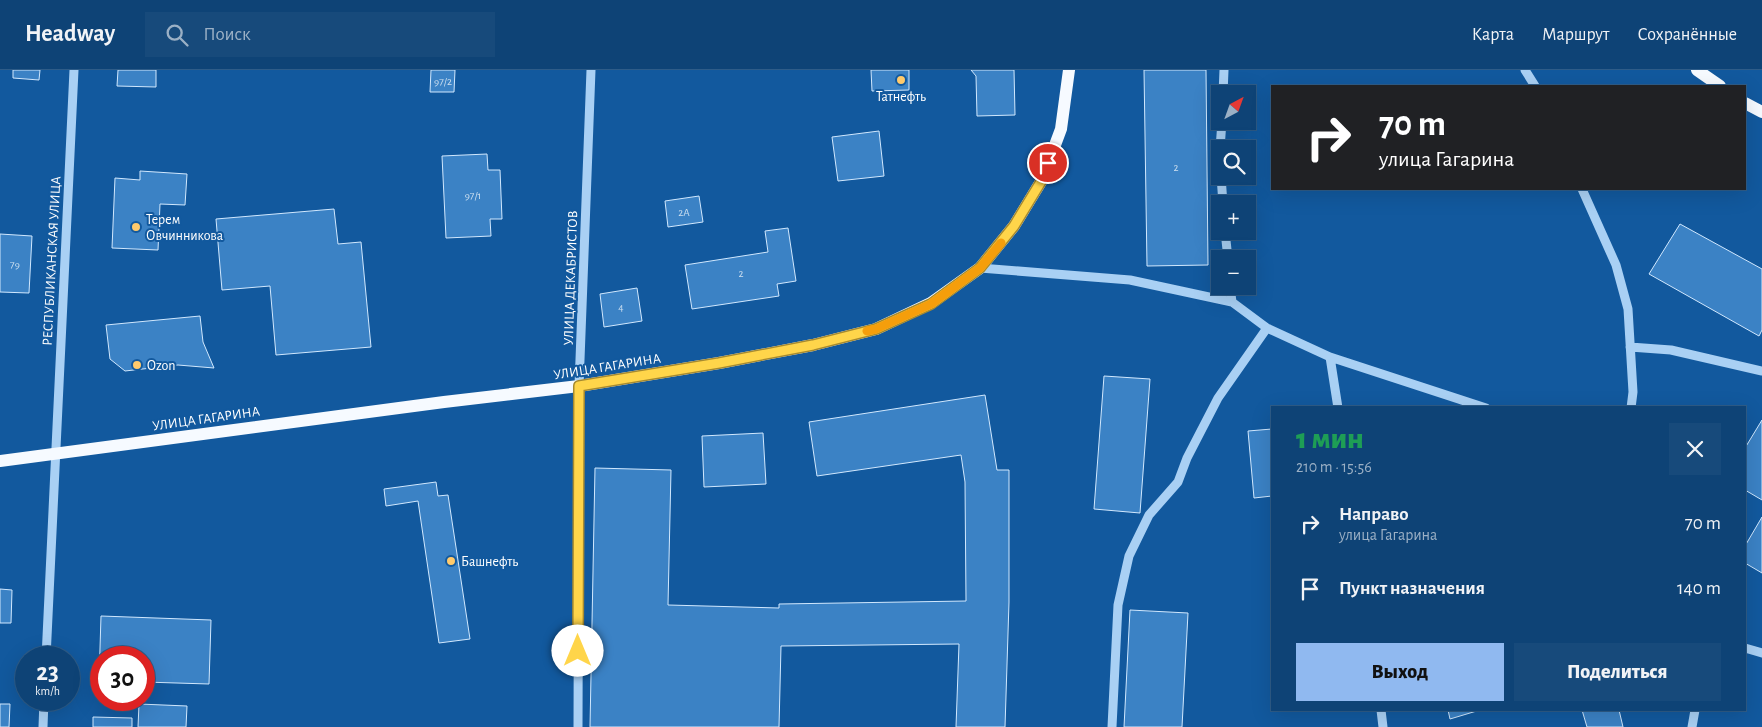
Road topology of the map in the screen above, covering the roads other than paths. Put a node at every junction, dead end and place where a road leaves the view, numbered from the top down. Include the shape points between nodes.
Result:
1 (74, 70) edge
2 (591, 70) edge
3 (1069, 70) edge
4 (1224, 70) edge
5 (1525, 70) edge
6 (1697, 70) edge
7 (1223, 85) edge
8 (1534, 85) edge
9 (1719, 85) edge
10 (1746, 104) edge
11 (1762, 112) edge
12 (1582, 190) edge
13 (980, 268) junction
14 (1231, 295) edge
15 (1232, 302) junction
16 (1267, 328) junction
17 (1630, 347) junction
18 (1330, 357) junction
19 (1762, 371) edge
20 (579, 386) junction
21 (1338, 406) edge
22 (1480, 406) edge
23 (1631, 406) edge
24 (56, 453) junction
25 (0, 461) edge
26 (47, 646) edge
27 (1746, 648) edge
28 (1762, 652) edge
29 (44, 711) edge
30 (1381, 711) edge
31 (1695, 711) edge
32 (43, 727) edge
33 (578, 727) edge
34 (1112, 727) edge
35 (1383, 727) edge
36 (1692, 727) edge

1 - 24 street, РЕСПУБЛИКАНСКАЯ УЛИЦА
2 - 20 street, УЛИЦА ДЕКАБРИСТОВ
3 - 13 main road, УЛИЦА ГАГАРИНА via 1061,129 1042,180 1014,226
4 - 7 street
5 - 8 street
6 - 9 main road
10 - 11 main road
12 - 17 street via 1616,265 1628,309
13 - 15 street via 1130,280
13 - 20 main road, УЛИЦА ГАГАРИНА via 931,304 876,329 804,347
14 - 15 street
15 - 16 street
16 - 18 street
16 - 34 street via 1218,398 1178,482 1149,515 1129,556 1118,605
17 - 19 street via 1671,350
17 - 23 street
18 - 21 street
18 - 22 street
20 - 24 main road, УЛИЦА ГАГАРИНА
20 - 33 street, УЛИЦА ДЕКАБРИСТОВ
24 - 25 main road, УЛИЦА ГАГАРИНА
24 - 26 street, РЕСПУБЛИКАНСКАЯ УЛИЦА
27 - 28 street
29 - 32 street
30 - 35 street
31 - 36 street

